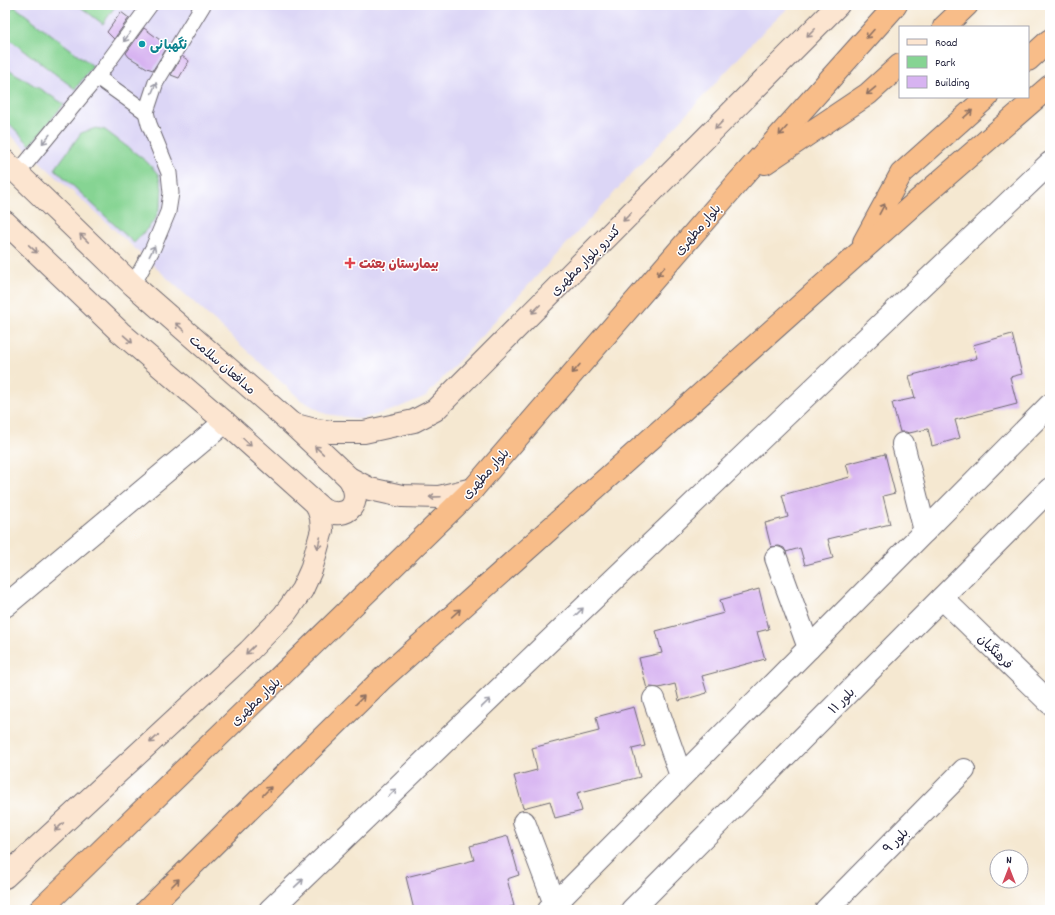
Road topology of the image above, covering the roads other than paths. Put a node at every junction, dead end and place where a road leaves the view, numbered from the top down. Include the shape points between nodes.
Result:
1 (150, 5) edge
2 (203, 5) edge
3 (838, 5) edge
4 (896, 5) edge
5 (967, 5) edge
6 (945, 26) edge
7 (1050, 40) edge
8 (1029, 59) edge
9 (899, 66) edge
10 (97, 77) junction
11 (1050, 86) edge
12 (985, 98) edge
13 (146, 112) junction
14 (1050, 163) edge
15 (11, 167) edge
16 (738, 182) junction
17 (8, 230) edge
18 (857, 256) junction
19 (133, 285) junction
20 (1050, 405) edge
21 (225, 422) junction
22 (292, 424) junction
23 (903, 444) dead end
24 (350, 478) junction
25 (473, 489) junction
26 (1050, 489) edge
27 (317, 505) junction
28 (925, 531) junction
29 (776, 558) dead end
30 (942, 598) junction
31 (5, 606) edge
32 (809, 648) junction
33 (1047, 694) edge
34 (654, 699) dead end
35 (964, 770) dead end
36 (682, 776) junction
37 (524, 822) dead end
38 (5, 877) edge
39 (552, 907) edge
40 (40, 910) edge
41 (147, 910) edge
42 (270, 910) edge
43 (632, 910) edge
44 (826, 910) edge

1 -> 10 lane
13 -> 2 lane via 156,82
3 -> 22 main road, کندرو بلوار مطهری via 435,410 414,422 364,432 331,432
4 -> 16 highway, بلوار مطهری
5 - 6 highway
7 - 8 highway
9 -> 16 highway via 868,94
10 - 13 lane
10 -> 15 lane
11 - 18 highway
18 -> 12 highway via 901,174
19 -> 13 lane via 153,248 168,212 171,193 169,173
42 -> 14 street
19 -> 15 main road, مدافعان سلامت
16 -> 25 highway, بلوار مطهری
17 -> 21 main road via 120,332
41 -> 18 highway via 383,678
22 -> 19 main road, مدافعان سلامت
20 - 28 street
21 -> 27 main road
21 - 31 street
24 -> 22 main road, مدافعان سلامت
23 - 28 street
25 -> 24 main road, مدافعان سلامت via 439,497 402,496 370,489
24 - 27 main road via 356,494 351,508 346,512 330,513
25 - 40 highway, بلوار مطهری
26 - 30 street, بلور ۱۱
27 -> 38 main road via 322,530 318,547 302,590 284,615 249,651
28 - 32 street
29 - 32 street
30 - 33 street, فرهنگیان
30 - 43 street, بلور ۱۱
32 - 36 street
34 - 36 street
35 - 44 street, بلور ۹
36 - 39 street
37 - 39 street

